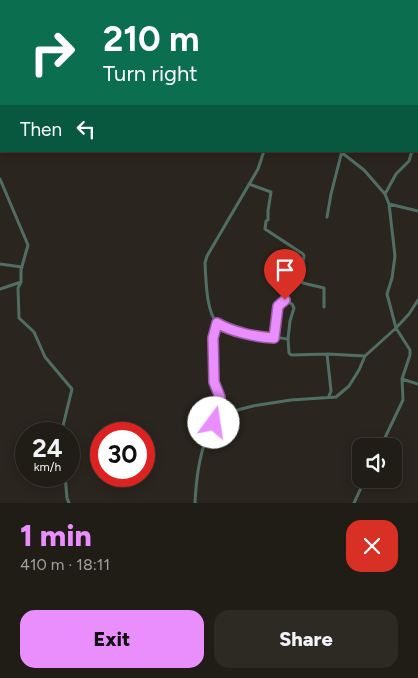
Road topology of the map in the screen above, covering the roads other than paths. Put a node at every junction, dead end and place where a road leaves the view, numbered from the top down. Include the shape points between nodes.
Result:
1 (264, 152) edge
2 (342, 152) edge
3 (412, 152) edge
4 (0, 179) edge
5 (249, 184) junction
6 (385, 194) junction
7 (389, 204) junction
8 (418, 211) edge
9 (328, 217) dead end
10 (0, 264) edge
11 (22, 267) junction
12 (21, 282) junction
13 (0, 288) edge
14 (418, 300) edge
15 (324, 308) dead end
16 (217, 323) junction
17 (396, 328) junction
18 (274, 338) junction
19 (288, 339) junction
20 (327, 354) junction
21 (365, 356) junction
22 (402, 379) junction
23 (418, 384) edge
24 (329, 396) junction
25 (218, 415) junction
26 (63, 422) edge
27 (385, 438) edge
28 (66, 487) edge
29 (361, 488) edge
30 (69, 503) edge
31 (195, 503) edge
32 (354, 503) edge

1 - 5 street
2 - 6 street
2 - 9 street
3 - 6 street via 409,161 396,174
4 - 11 street via 28,245
5 - 15 street via 271,192 265,229 303,254 300,279 303,283 324,288
5 - 16 street via 205,263 209,302
6 - 7 street
7 - 8 street
7 - 17 street via 395,256 387,294
10 - 11 street
11 - 12 street
12 - 13 street
12 - 26 street via 17,297 19,318 34,332 45,357 72,389
14 - 17 street
16 - 18 street via 225,328
16 - 25 street via 213,338 214,382 220,397
17 - 21 street
17 - 22 street via 410,350
18 - 19 street
18 - 19 street via 278,306 285,300 294,308
19 - 20 street via 291,354
20 - 21 street
20 - 24 street
21 - 24 street via 349,386 336,397
22 - 23 street
22 - 27 street via 402,400
24 - 25 street via 262,404
25 - 31 street via 199,460
28 - 30 street
29 - 32 street

